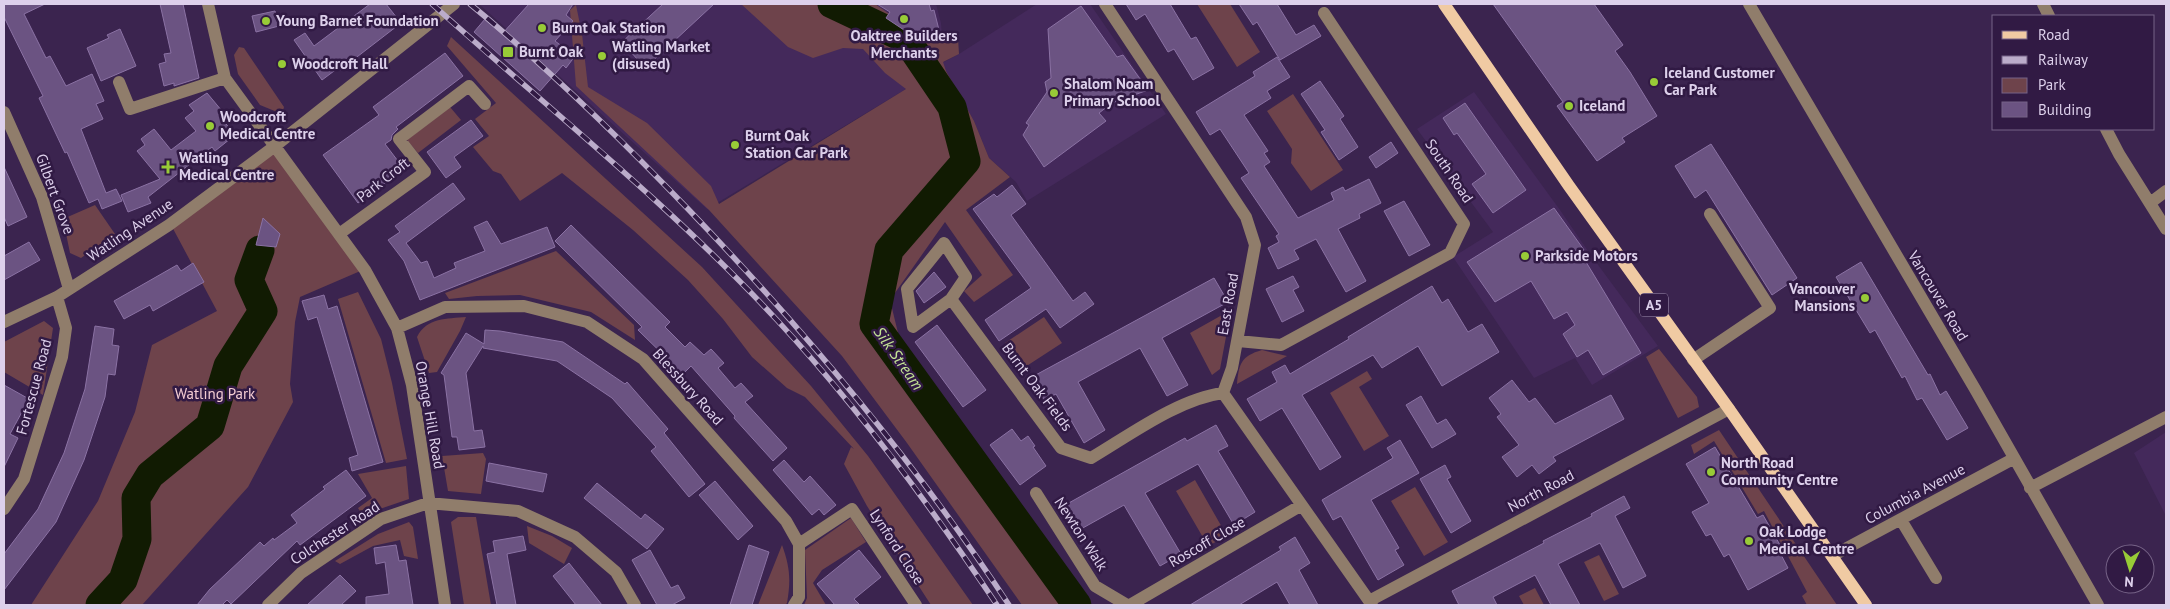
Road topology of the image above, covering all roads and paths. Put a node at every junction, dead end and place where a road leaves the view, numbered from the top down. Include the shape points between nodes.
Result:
1 (208, 4) edge
2 (454, 4) edge
3 (1105, 4) edge
4 (1444, 4) edge
5 (1749, 4) edge
6 (1324, 13) dead end
7 (225, 78) junction
8 (119, 82) dead end
9 (485, 104) dead end
10 (4, 112) edge
11 (2107, 130) edge
12 (274, 146) junction
13 (2166, 191) edge
14 (2150, 203) junction
15 (1710, 214) dead end
16 (2166, 229) edge
17 (339, 234) junction
18 (69, 289) junction
19 (57, 297) junction
20 (951, 299) junction
21 (4, 322) edge
22 (397, 328) junction
23 (1238, 341) junction
24 (1694, 360) junction
25 (1223, 393) junction
26 (1729, 408) junction
27 (2166, 418) edge
28 (2013, 459) junction
29 (2030, 488) junction
30 (1036, 493) dead end
31 (428, 503) junction
32 (1300, 506) junction
33 (4, 510) edge
34 (1901, 520) junction
35 (799, 544) junction
36 (1832, 556) junction
37 (1936, 578) dead end
38 (1370, 603) edge
39 (268, 605) edge
40 (444, 605) edge
41 (635, 605) edge
42 (794, 605) edge
43 (916, 605) edge
44 (1129, 605) edge
45 (1866, 605) edge
46 (2098, 605) edge

1 - 7 street
2 - 12 street, Watling Avenue
3 - 23 street, East Road via 1246,217 1255,245
4 - 24 main road, A5
5 - 28 street, Vancouver Road
6 - 23 street, South Road via 1464,224 1450,253 1281,345
7 - 8 street via 130,109
7 - 12 street, Orange Hill Road
9 - 17 street, Park Croft via 470,86 399,139 424,172
10 - 18 street, Gilbert Grove via 42,197
11 - 14 street
12 - 17 street, Orange Hill Road
12 - 18 street, Watling Avenue via 169,224
13 - 14 street
14 - 16 street
15 - 24 street via 1770,308
17 - 22 street, Orange Hill Road via 365,270
18 - 19 street, Watling Avenue
19 - 21 street, Watling Avenue
19 - 33 street, Fortescue Road via 66,328 62,357 24,479
20 - 20 street via 912,328 907,289 944,243 966,277
20 - 25 street, Burnt Oak Fields via 1061,448 1091,458 1161,417 1205,396
22 - 31 street, Orange Hill Road via 412,385
22 - 35 street, Blessbury Road via 446,308 524,306 587,322 643,359 786,521
23 - 25 street, East Road
24 - 26 main road, A5
25 - 32 street
26 - 36 main road, A5
26 - 38 street, North Road
27 - 29 street
28 - 29 street, Vancouver Road
28 - 34 street, Columbia Avenue
29 - 46 street, Vancouver Road
30 - 44 street, Newton Walk via 1095,586
31 - 39 street, Colchester Road via 381,519 301,572
31 - 40 street, Orange Hill Road
31 - 41 street via 518,511 575,538 616,572
32 - 38 street
32 - 44 street, Roscoff Close
34 - 36 street, Columbia Avenue
34 - 37 street
35 - 42 street, Blessbury Road via 799,597
35 - 43 street, Lynford Close via 852,509
36 - 45 main road, A5

